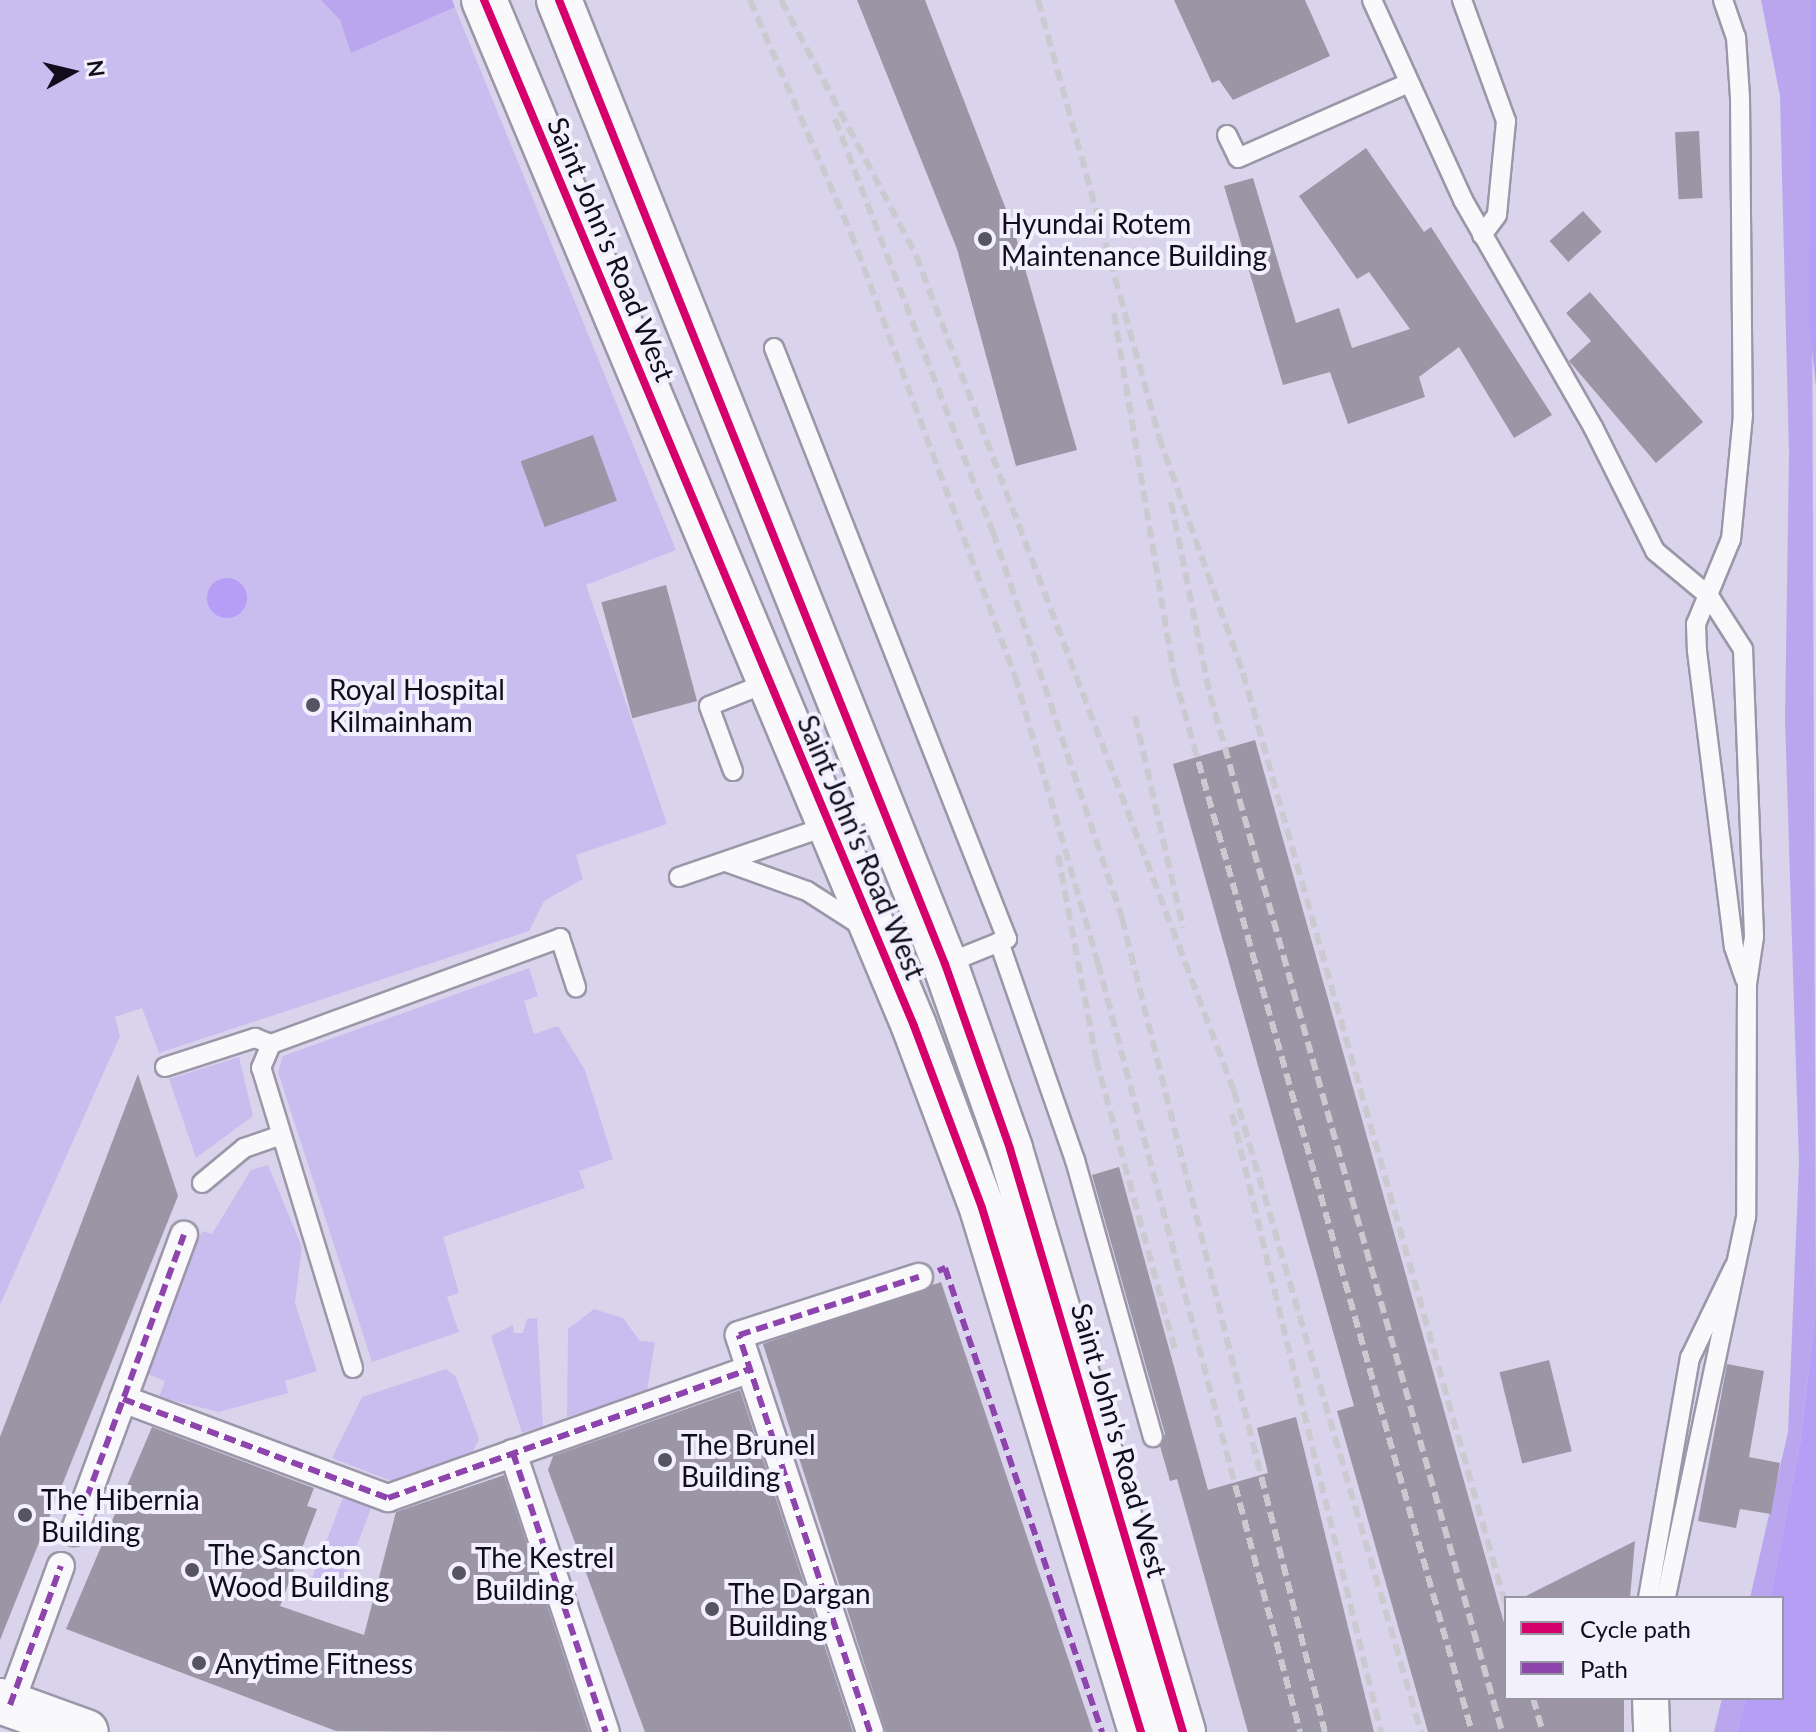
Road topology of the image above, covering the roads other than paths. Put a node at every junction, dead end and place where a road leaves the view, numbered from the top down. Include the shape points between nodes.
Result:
1 (484, 0) edge
2 (559, 0) edge
3 (1372, 0) edge
4 (1462, 0) edge
5 (1723, 0) edge
6 (1409, 83) junction
7 (1227, 135) dead end
8 (1482, 235) junction
9 (774, 348) dead end
10 (1709, 596) junction
11 (769, 682) junction
12 (733, 771) dead end
13 (885, 806) junction
14 (830, 829) junction
15 (726, 862) junction
16 (679, 877) dead end
17 (875, 935) junction
18 (999, 942) junction
19 (945, 964) junction
20 (1747, 984) junction
21 (576, 987) dead end
22 (271, 1044) junction
23 (165, 1067) dead end
24 (281, 1135) junction
25 (202, 1183) dead end
26 (184, 1235) dead end
27 (1742, 1253) junction
28 (919, 1277) dead end
29 (353, 1368) dead end
30 (750, 1369) junction
31 (123, 1399) junction
32 (1153, 1437) dead end
33 (513, 1453) junction
34 (74, 1532) dead end
35 (61, 1566) dead end
36 (1648, 1596) edge
37 (1666, 1596) edge
38 (1642, 1700) edge
39 (1659, 1700) edge
40 (5, 1703) edge
41 (86, 1732) edge
42 (606, 1732) edge
43 (870, 1732) edge
44 (1141, 1732) edge
45 (1183, 1732) edge
46 (1643, 1732) edge
47 (1660, 1732) edge

1 - 11 main road, Saint John's Road West
2 - 13 main road, Saint John's Road West
3 - 6 lane
4 - 8 lane via 1506,121 1497,215
5 - 10 lane via 1736,37 1740,97 1743,415 1731,539
6 - 7 lane via 1238,158
6 - 8 lane
8 - 10 lane via 1593,427 1659,558
9 - 18 lane via 896,645 1007,939
10 - 20 lane via 1696,624 1697,651 1734,947
10 - 20 lane via 1743,649 1754,937
11 - 12 lane via 709,706
11 - 14 main road, Saint John's Road West
13 - 14 lane
13 - 19 main road, Saint John's Road West
14 - 15 lane
14 - 17 main road, Saint John's Road West
15 - 16 lane
15 - 17 lane via 807,891
17 - 44 main road, Saint John's Road West via 982,1208
18 - 19 lane
18 - 32 lane via 1075,1160
19 - 45 main road, Saint John's Road West via 1010,1149
20 - 27 lane via 1751,1090
21 - 22 lane via 560,938
22 - 23 lane via 255,1038
22 - 24 lane via 261,1068
24 - 25 lane via 244,1148
24 - 29 lane
26 - 31 street
27 - 36 lane via 1690,1358
27 - 37 lane
28 - 30 street via 739,1335
30 - 33 street
30 - 43 street
31 - 33 street via 388,1498
31 - 34 street
33 - 42 street
35 - 40 street
38 - 46 lane
39 - 47 lane
40 - 41 main road

